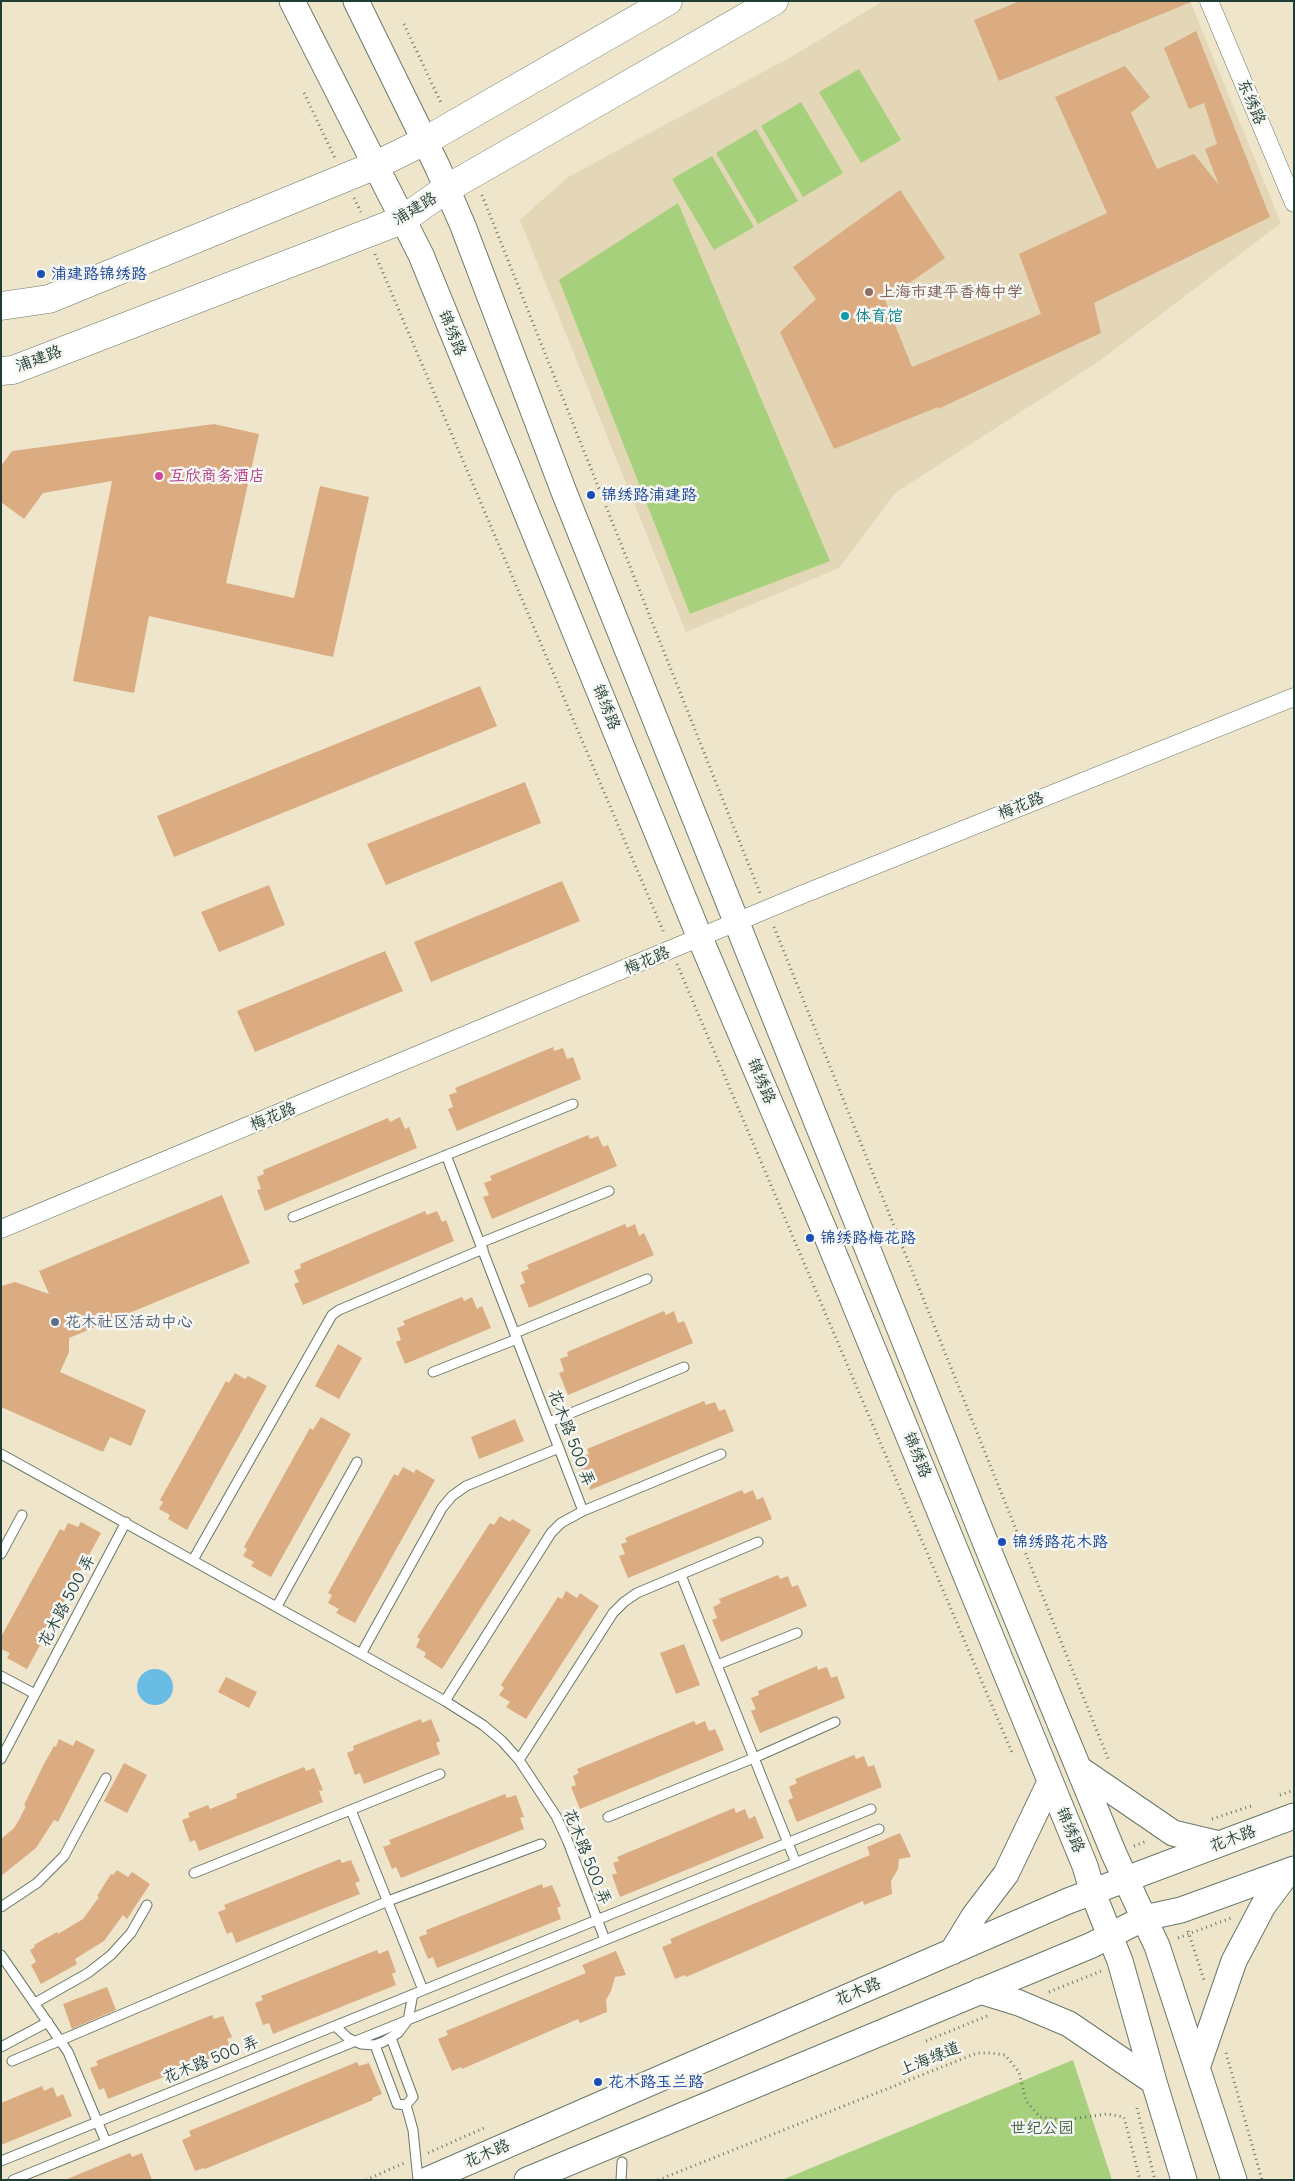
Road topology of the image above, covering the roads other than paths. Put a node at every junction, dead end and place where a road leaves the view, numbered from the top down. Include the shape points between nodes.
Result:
1 (292, 1) edge
2 (356, 1) edge
3 (668, 1) edge
4 (774, 1) edge
5 (1209, 1) edge
6 (424, 141) junction
7 (376, 165) junction
8 (446, 190) junction
9 (1294, 203) edge
10 (402, 220) junction
11 (1, 306) edge
12 (1, 371) edge
13 (1294, 696) edge
14 (738, 922) junction
15 (700, 938) junction
16 (573, 1104) dead end
17 (446, 1155) junction
18 (610, 1190) dead end
19 (293, 1217) dead end
20 (1, 1229) edge
21 (481, 1246) junction
22 (647, 1279) dead end
23 (516, 1336) junction
24 (684, 1367) dead end
25 (433, 1372) dead end
26 (548, 1422) junction
27 (559, 1448) junction
28 (1, 1454) edge
29 (721, 1454) dead end
30 (357, 1462) dead end
31 (583, 1511) junction
32 (22, 1515) dead end
33 (126, 1522) junction
34 (758, 1542) dead end
35 (1, 1554) edge
36 (193, 1560) junction
37 (681, 1575) junction
38 (277, 1606) junction
39 (797, 1633) dead end
40 (361, 1654) junction
41 (717, 1665) junction
42 (1, 1676) edge
43 (35, 1694) junction
44 (445, 1701) junction
45 (835, 1722) dead end
46 (754, 1758) junction
47 (1, 1759) edge
48 (519, 1760) junction
49 (1081, 1770) junction
50 (440, 1774) dead end
51 (106, 1778) dead end
52 (1050, 1782) junction
53 (871, 1809) dead end
54 (351, 1810) junction
55 (1294, 1816) edge
56 (608, 1817) dead end
57 (880, 1829) dead end
58 (788, 1842) junction
59 (541, 1844) dead end
60 (1219, 1844) junction
61 (796, 1863) junction
62 (1292, 1870) edge
63 (194, 1873) dead end
64 (1127, 1879) junction
65 (1092, 1893) junction
66 (388, 1901) junction
67 (148, 1905) dead end
68 (1, 1907) edge
69 (1144, 1918) junction
70 (597, 1920) junction
71 (606, 1940) junction
72 (1101, 1941) junction
73 (952, 1952) junction
74 (1, 1955) edge
75 (423, 1990) junction
76 (980, 1991) junction
77 (413, 1994) junction
78 (35, 2003) junction
79 (408, 2020) junction
80 (48, 2022) junction
81 (335, 2026) junction
82 (391, 2038) junction
83 (60, 2040) junction
84 (354, 2042) junction
85 (375, 2045) junction
86 (1, 2047) edge
87 (12, 2060) dead end
88 (1198, 2065) junction
89 (1154, 2082) junction
90 (406, 2105) junction
91 (98, 2122) junction
92 (106, 2142) junction
93 (1, 2161) edge
94 (622, 2162) dead end
95 (13, 2180) edge
96 (418, 2180) edge
97 (427, 2180) edge
98 (527, 2180) edge
99 (621, 2180) edge
100 (1184, 2180) edge
101 (1234, 2180) edge

1 - 7 main road, 锦绣路
2 - 6 main road, 锦绣路
3 - 6 main road
4 - 8 main road, 浦建路
5 - 9 street, 东绣路
6 - 7 main road
6 - 8 main road, 锦绣路
7 - 10 main road, 锦绣路
7 - 11 main road via 49,299
8 - 10 main road, 浦建路
8 - 14 main road, 锦绣路
10 - 12 main road, 浦建路 via 13,370
10 - 15 main road, 锦绣路 via 428,274
13 - 14 street, 梅花路
14 - 15 street, 梅花路
14 - 49 main road, 锦绣路 via 990,1554
15 - 20 street, 梅花路
15 - 52 main road, 锦绣路 via 833,1250
16 - 17 lane
17 - 19 lane
17 - 21 lane, 花木路 500 弄
18 - 21 lane
21 - 23 lane, 花木路 500 弄
21 - 36 lane via 332,1315
22 - 23 lane
23 - 25 lane
23 - 26 lane, 花木路 500 弄
24 - 26 lane
26 - 27 lane, 花木路 500 弄
27 - 31 lane, 花木路 500 弄
27 - 40 lane via 466,1486 452,1496 442,1508
28 - 33 lane, 花木路 500 弄
29 - 31 lane
30 - 38 lane
31 - 44 lane, 花木路 500 弄 via 561,1523 551,1533
32 - 35 lane
33 - 36 lane, 花木路 500 弄
33 - 43 lane, 花木路 500 弄
34 - 37 lane
36 - 38 lane, 花木路 500 弄
37 - 41 lane
37 - 48 lane via 637,1593 613,1613
38 - 40 lane, 花木路 500 弄
39 - 41 lane
40 - 44 lane, 花木路 500 弄
41 - 46 lane
42 - 43 lane
43 - 47 lane, 花木路 500 弄
44 - 48 lane, 花木路 500 弄 via 483,1725
45 - 46 lane
46 - 56 lane
46 - 58 lane
48 - 70 lane, 花木路 500 弄 via 541,1790 568,1842
49 - 60 main road via 1173,1832
49 - 64 main road, 锦绣路
50 - 54 lane
51 - 68 lane via 64,1856 37,1883
52 - 65 main road, 锦绣路 via 1086,1866
52 - 73 main road via 1006,1874
53 - 58 lane, 花木路 500 弄
54 - 63 lane
54 - 66 lane
55 - 60 main road, 花木路
57 - 61 lane
58 - 61 lane
58 - 70 lane, 花木路 500 弄
59 - 66 lane
60 - 64 main road, 花木路
61 - 71 lane
62 - 69 main road via 1180,1910
62 - 88 main road via 1263,1906 1234,1961
64 - 65 main road, 花木路
64 - 69 main road, 锦绣路
65 - 72 main road, 锦绣路
65 - 73 main road, 花木路
66 - 75 lane
66 - 83 lane
67 - 78 lane via 132,1933 111,1955 88,1973
69 - 72 main road
69 - 88 main road, 锦绣路 via 1157,1946
70 - 71 lane
70 - 75 lane, 花木路 500 弄
71 - 79 lane
72 - 76 main road
72 - 89 main road, 锦绣路 via 1120,1961
73 - 97 main road, 花木路
74 - 78 lane
75 - 77 lane, 花木路 500 弄
76 - 89 main road via 1069,2024
76 - 98 main road
77 - 79 lane
77 - 81 lane, 花木路 500 弄
78 - 80 lane
79 - 82 lane
79 - 84 lane
80 - 83 lane
80 - 86 lane
81 - 84 lane
81 - 91 lane, 花木路 500 弄
82 - 85 lane
82 - 90 lane via 413,2097
83 - 87 lane
83 - 91 lane via 77,2070
84 - 85 lane
84 - 92 lane
85 - 90 lane via 397,2104
88 - 101 main road, 锦绣路
89 - 100 main road, 锦绣路
90 - 96 lane via 413,2130
91 - 92 lane
91 - 93 lane, 花木路 500 弄
92 - 95 lane
94 - 99 lane

